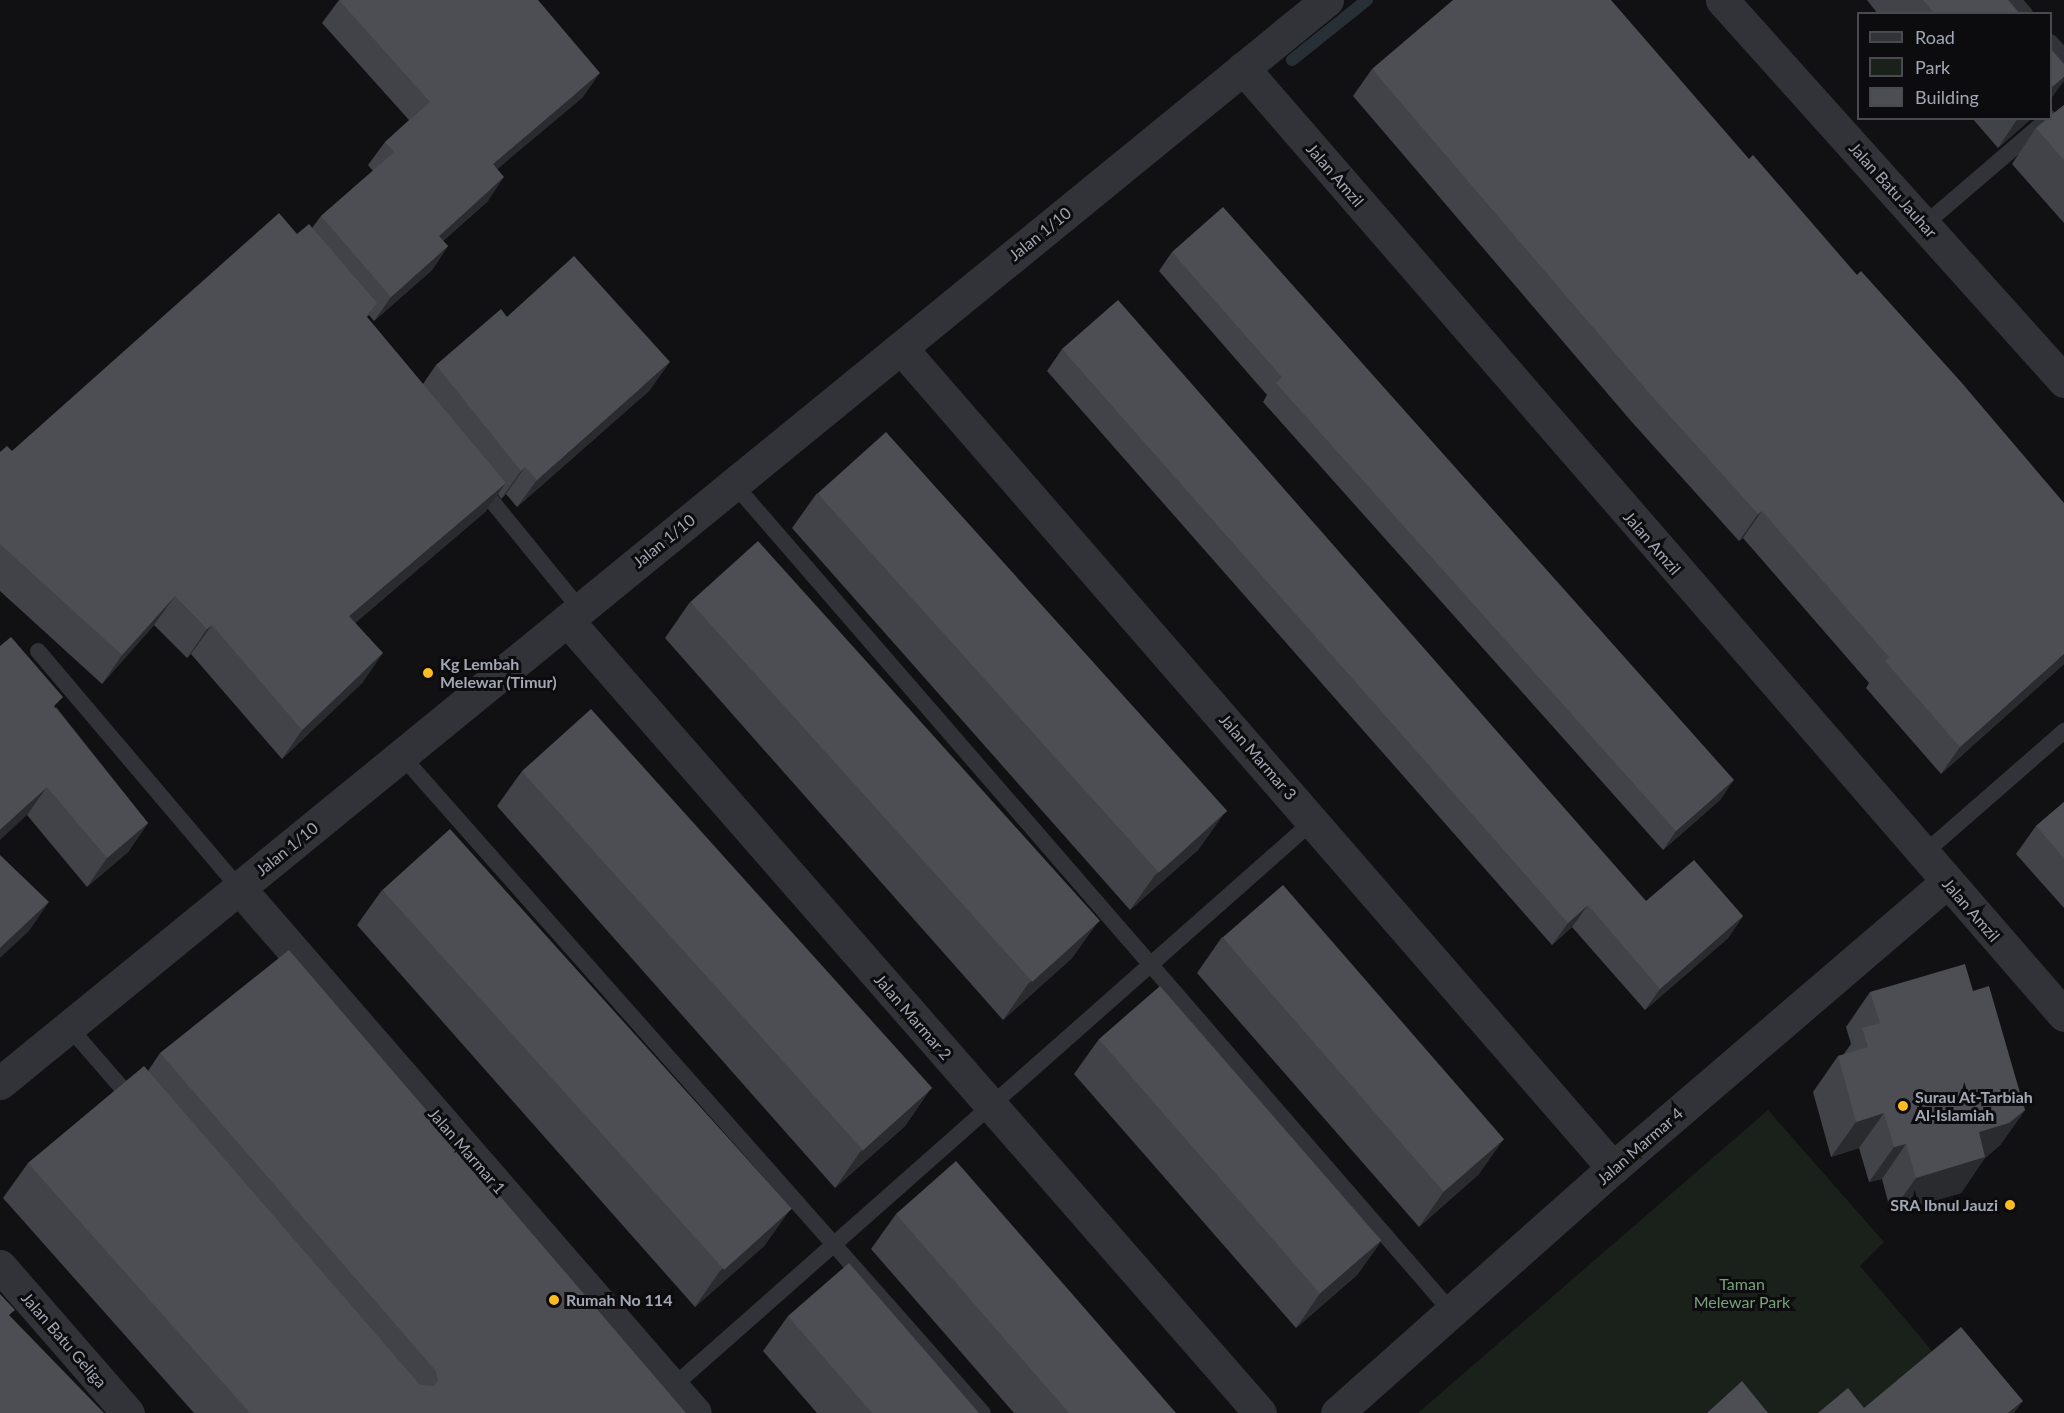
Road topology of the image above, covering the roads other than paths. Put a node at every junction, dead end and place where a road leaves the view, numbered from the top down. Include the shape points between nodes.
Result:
1 (1327, 0) edge
2 (1722, 0) edge
3 (2013, 0) edge
4 (2023, 12) edge
5 (2052, 44) edge
6 (2064, 57) edge
7 (1243, 68) junction
8 (2064, 106) edge
9 (2052, 116) edge
10 (2048, 120) edge
11 (1924, 225) junction
12 (901, 348) junction
13 (2064, 381) edge
14 (466, 471) edge
15 (734, 484) junction
16 (573, 614) junction
17 (38, 651) dead end
18 (2064, 731) edge
19 (401, 755) junction
20 (1313, 821) junction
21 (1922, 855) junction
22 (1947, 882) junction
23 (239, 888) junction
24 (1153, 962) junction
25 (2064, 1015) edge
26 (69, 1027) junction
27 (0, 1083) edge
28 (990, 1106) junction
29 (146, 1117) edge
30 (1614, 1168) junction
31 (835, 1243) junction
32 (0, 1266) edge
33 (1451, 1311) junction
34 (672, 1387) junction
35 (128, 1413) edge
36 (643, 1413) edge
37 (695, 1413) edge
38 (983, 1413) edge
39 (1260, 1413) edge
40 (1337, 1413) edge

1 - 7 street, Jalan 1/10
2 - 11 street, Jalan Batu Jauhar
3 - 4 lane
5 - 6 lane
7 - 12 street, Jalan 1/10
7 - 21 street, Jalan Amzil
8 - 9 lane
10 - 11 lane
11 - 13 street, Jalan Batu Jauhar
12 - 15 street, Jalan 1/10
12 - 20 street, Jalan Marmar 3
14 - 16 lane
15 - 16 street, Jalan 1/10
15 - 24 lane
16 - 19 street, Jalan 1/10
16 - 28 street, Jalan Marmar 2
17 - 23 lane
18 - 21 lane
19 - 23 street, Jalan 1/10
19 - 31 lane
20 - 24 lane
20 - 30 street, Jalan Marmar 3
21 - 22 street, Jalan Amzil
22 - 25 street, Jalan Amzil
22 - 30 street, Jalan Marmar 4
23 - 26 street, Jalan 1/10
23 - 34 street, Jalan Marmar 1
24 - 28 lane
24 - 33 lane
26 - 27 street, Jalan 1/10
26 - 29 lane
28 - 31 lane
28 - 39 street, Jalan Marmar 2
30 - 33 street, Jalan Marmar 4
31 - 34 lane
31 - 38 lane
32 - 35 street, Jalan Batu Geliga
33 - 40 street, Jalan Marmar 4
34 - 36 lane
34 - 37 street, Jalan Marmar 1

